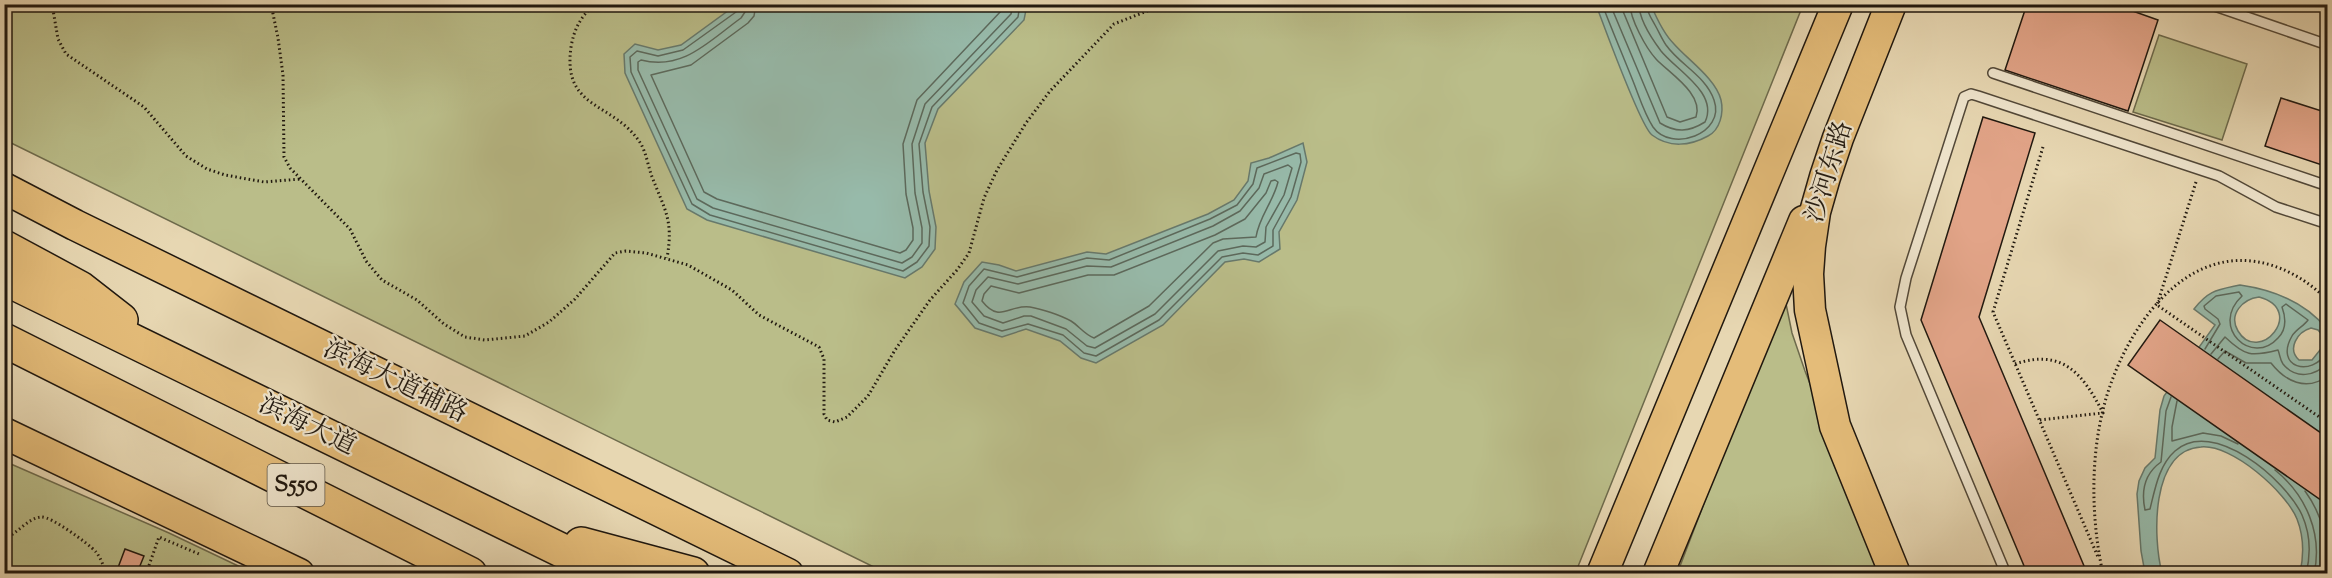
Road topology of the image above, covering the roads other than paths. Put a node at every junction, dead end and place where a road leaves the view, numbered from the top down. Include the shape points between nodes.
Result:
1 (1838, 4) edge
2 (1891, 4) edge
3 (2209, 4) edge
4 (2328, 45) edge
5 (1993, 73) dead end
6 (1838, 138) junction
7 (1775, 157) junction
8 (2328, 186) edge
9 (4, 188) edge
10 (2328, 224) edge
11 (4, 247) edge
12 (4, 278) edge
13 (4, 340) edge
14 (1817, 348) junction
15 (4, 356) edge
16 (183, 366) junction
17 (121, 397) junction
18 (4, 433) edge
19 (509, 525) junction
20 (299, 573) edge
21 (470, 573) edge
22 (610, 573) edge
23 (693, 573) edge
24 (788, 573) edge
25 (1602, 573) edge
26 (1618, 573) edge
27 (1658, 573) edge
28 (1895, 573) edge
29 (1917, 573) edge
30 (2006, 573) edge

1 - 7 main road, 沙河东路
2 - 6 main road, 沙河东路
3 - 4 lane
5 - 8 lane
6 - 14 main road, 沙河东路 via 1815,213 1810,246 1810,310
6 - 27 main road
7 - 25 main road
7 - 26 main road via 1743,260
9 - 24 main road, 滨海大道辅路
10 - 30 lane via 2276,207 2234,182 2200,170 1978,96 1964,97 1900,307 1906,335
11 - 16 highway via 80,288
12 - 16 highway, 滨海大道 / S550
13 - 17 highway, S550
14 - 28 main road via 1835,426
14 - 29 main road
15 - 17 highway
16 - 19 highway, 滨海大道 / S550
17 - 21 highway, S550
18 - 20 main road
19 - 22 highway, 滨海大道 / S550
19 - 23 highway

